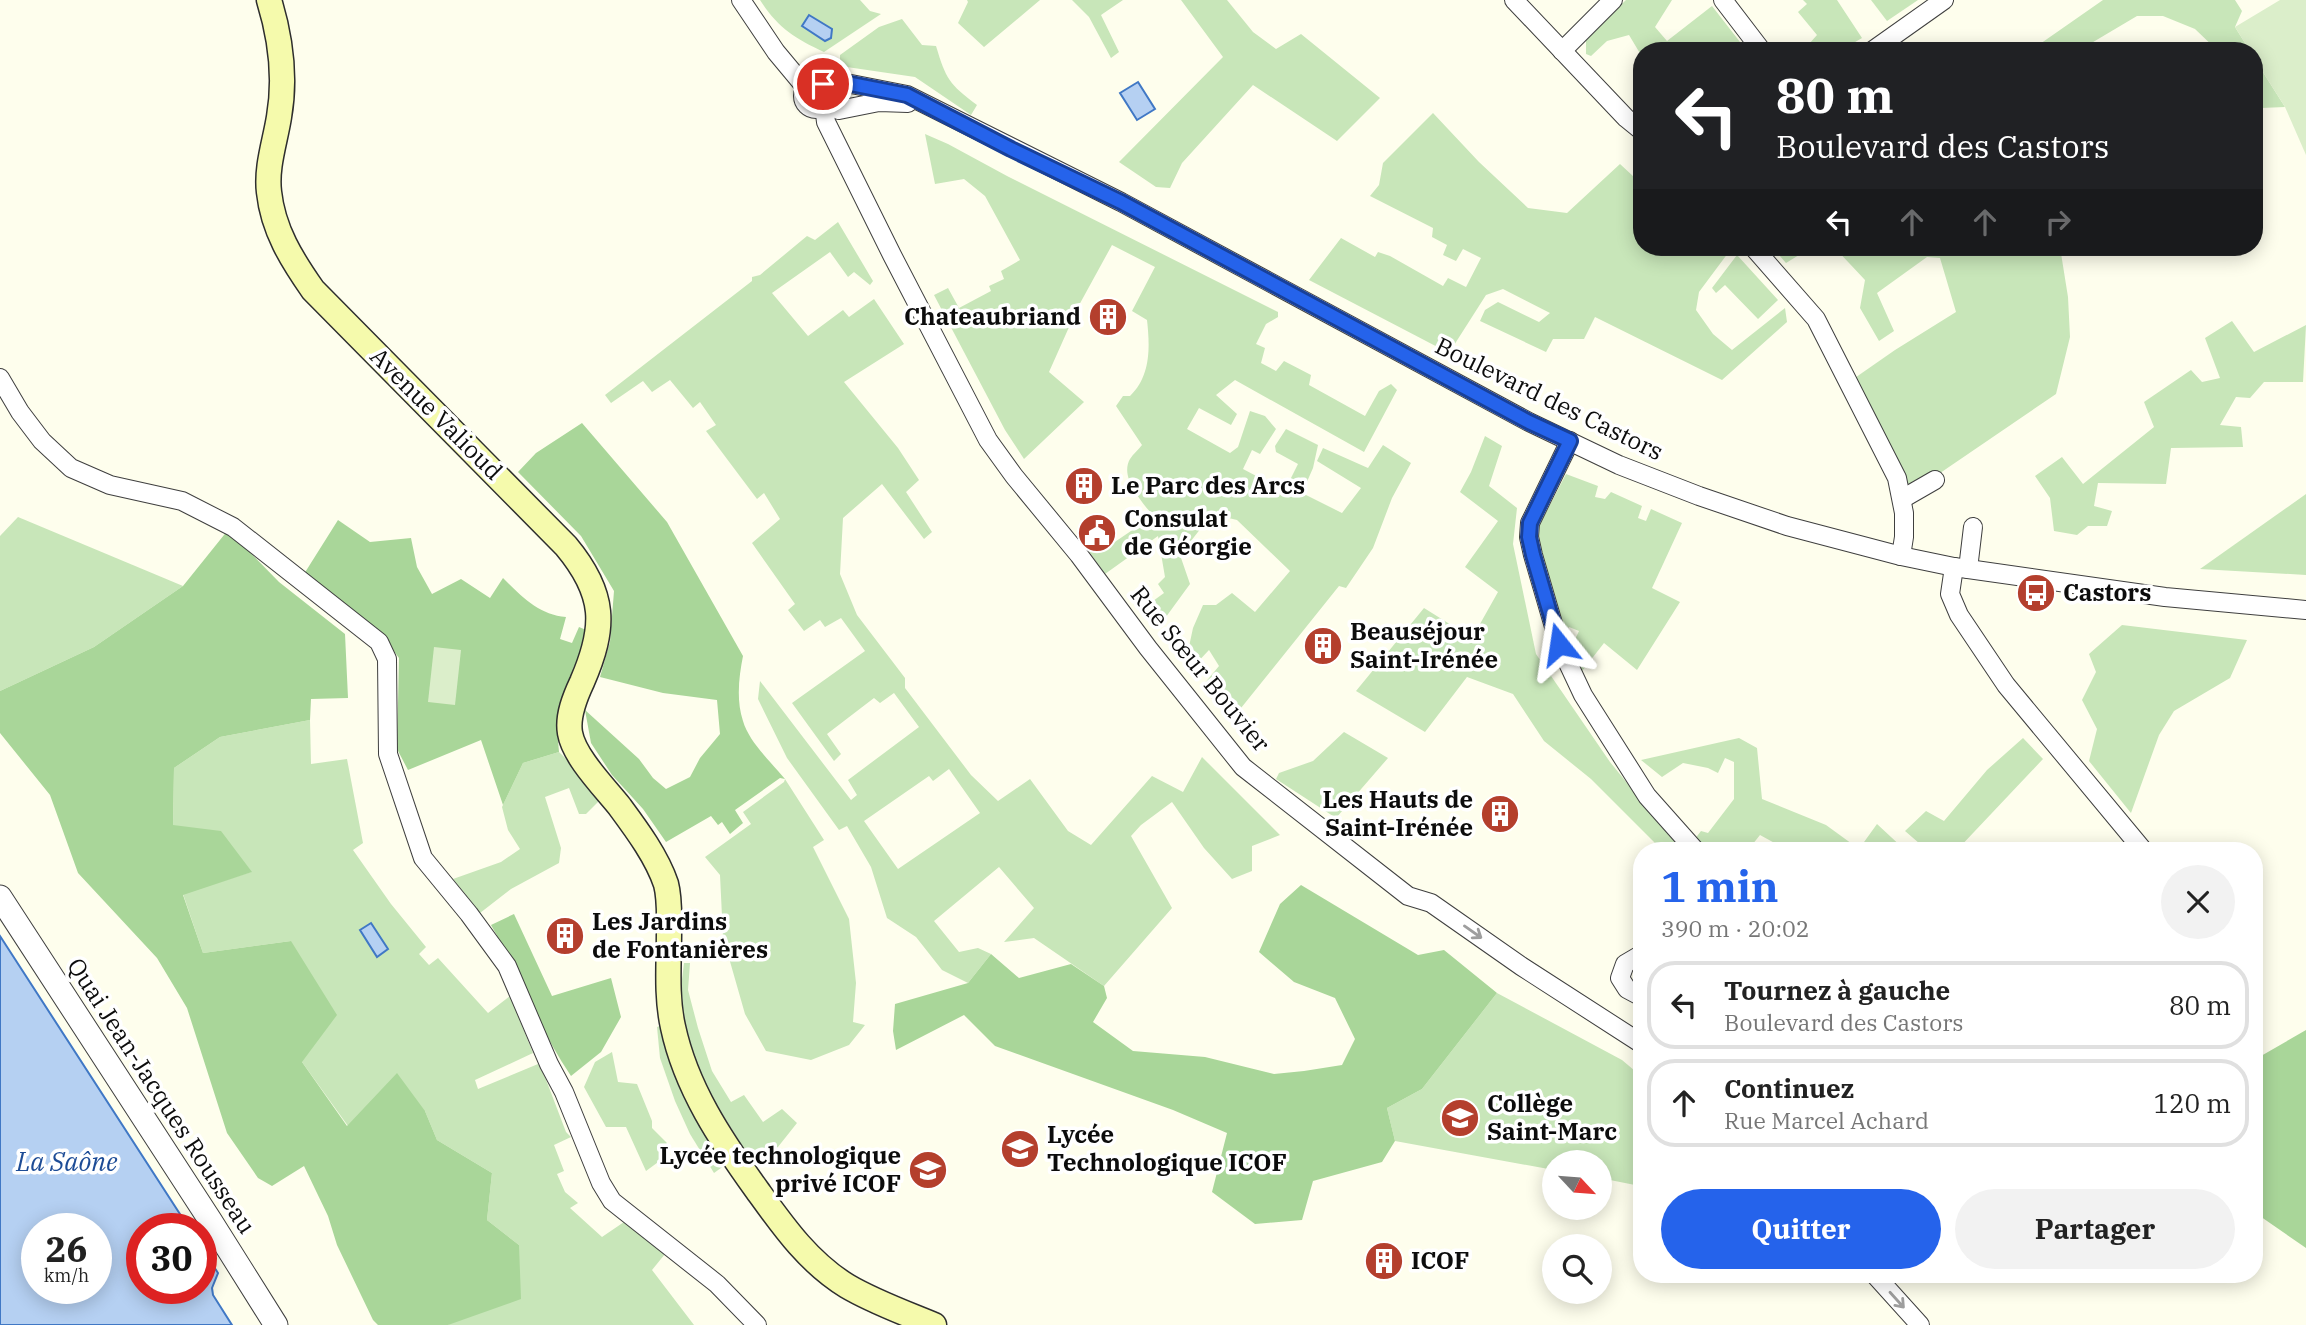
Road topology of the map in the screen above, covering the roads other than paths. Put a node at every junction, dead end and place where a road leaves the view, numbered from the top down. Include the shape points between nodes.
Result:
1 (269, 0) edge
2 (741, 0) edge
3 (1514, 0) edge
4 (1614, 0) edge
5 (1723, 0) edge
6 (1944, 0) edge
7 (1755, 42) edge
8 (1885, 42) edge
9 (1562, 51) junction
10 (814, 86) junction
11 (825, 105) junction
12 (926, 107) junction
13 (1633, 124) edge
14 (1761, 256) edge
15 (0, 378) edge
16 (1570, 441) junction
17 (1935, 480) dead end
18 (1902, 499) junction
19 (1973, 527) dead end
20 (1901, 556) junction
21 (1961, 568) junction
22 (2306, 610) edge
23 (1688, 842) edge
24 (2136, 842) edge
25 (0, 897) edge
26 (1633, 959) edge
27 (1633, 993) edge
28 (1633, 1038) edge
29 (1882, 1283) edge
30 (276, 1325) edge
31 (757, 1325) edge
32 (934, 1325) edge
33 (1920, 1325) edge

1 - 32 main road, Avenue Valioud via 284,77 268,190 282,242 313,290 531,510 581,564 594,587 599,630 573,702 570,734 666,886 673,1027 695,1090 718,1133 791,1237 818,1264 876,1301
2 - 10 street via 776,52
3 - 9 street
4 - 9 street
5 - 7 street
6 - 8 street
9 - 13 street
10 - 11 street via 804,100 816,108
10 - 12 street, Boulevard des Castors via 835,82 879,88 907,95
11 - 12 street via 839,110 879,102
11 -> 28 street, Rue Sœur Bouvier via 826,122 988,440 1243,767 1408,896 1431,903
12 - 16 street, Boulevard des Castors via 1121,202
14 - 18 street via 1816,319 1896,478
15 - 31 street via 36,435 71,468 110,485 182,501 233,527 379,642 387,659 388,754 423,858 508,966 601,1183 612,1201 717,1284
16 - 20 street, Boulevard des Castors via 1699,496 1787,526
16 - 23 street via 1530,523 1529,537 1559,644 1583,695 1647,796
17 - 18 street
18 - 20 street
19 - 21 street
20 - 21 street, Boulevard des Castors
21 - 22 street, Boulevard des Castors via 2165,597
21 - 24 street via 1950,594 1959,615 2006,685
25 - 30 street, Quai Jean-Jacques Rousseau
26 - 27 street via 1625,964 1620,978
29 -> 33 street

